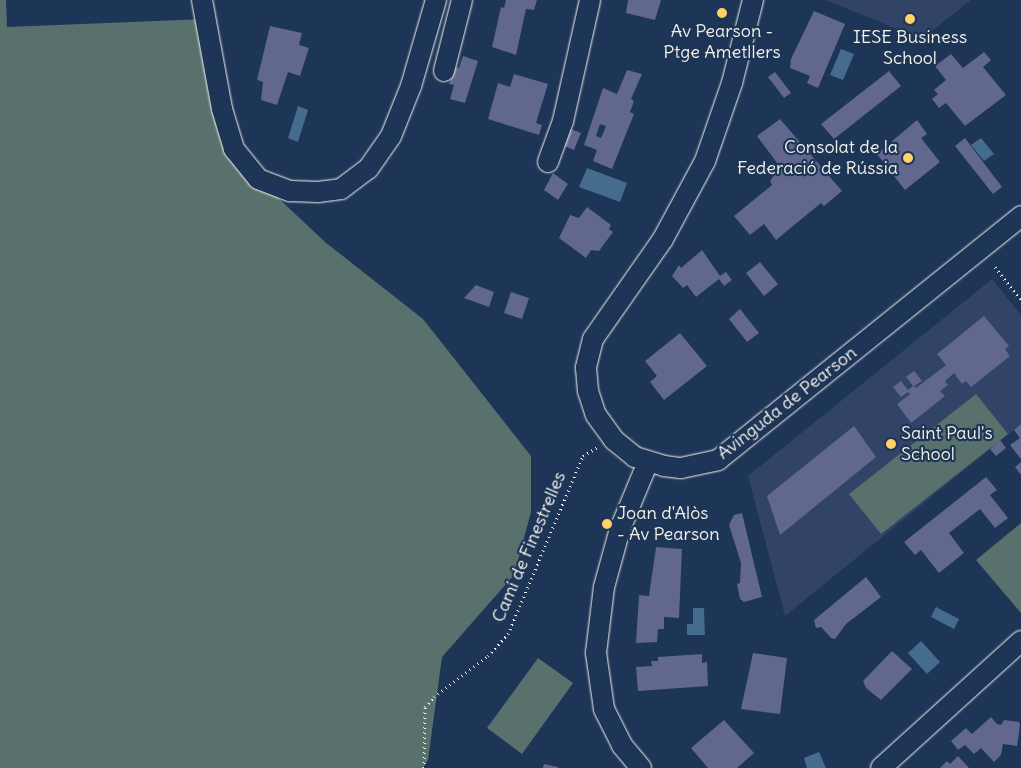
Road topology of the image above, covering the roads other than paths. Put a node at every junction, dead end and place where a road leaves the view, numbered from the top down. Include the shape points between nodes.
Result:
1 (202, 0) edge
2 (436, 0) edge
3 (462, 0) edge
4 (590, 0) edge
5 (753, 0) edge
6 (444, 71) dead end
7 (548, 162) dead end
8 (1021, 216) edge
9 (648, 462) junction
10 (1021, 641) edge
11 (641, 768) edge
12 (881, 768) edge

1 - 2 street via 222,109 234,150 258,179 290,192 318,192 341,189 368,169 391,136 411,86
3 - 6 street
4 - 7 street via 563,121
5 - 9 street, Avinguda de Pearson via 732,84 706,161 663,239 593,339 586,368 588,391 596,415 614,440
8 - 9 street, Avinguda de Pearson via 718,460 682,468
9 - 11 street via 620,529 604,587 596,653 604,709 622,746
10 - 12 street

